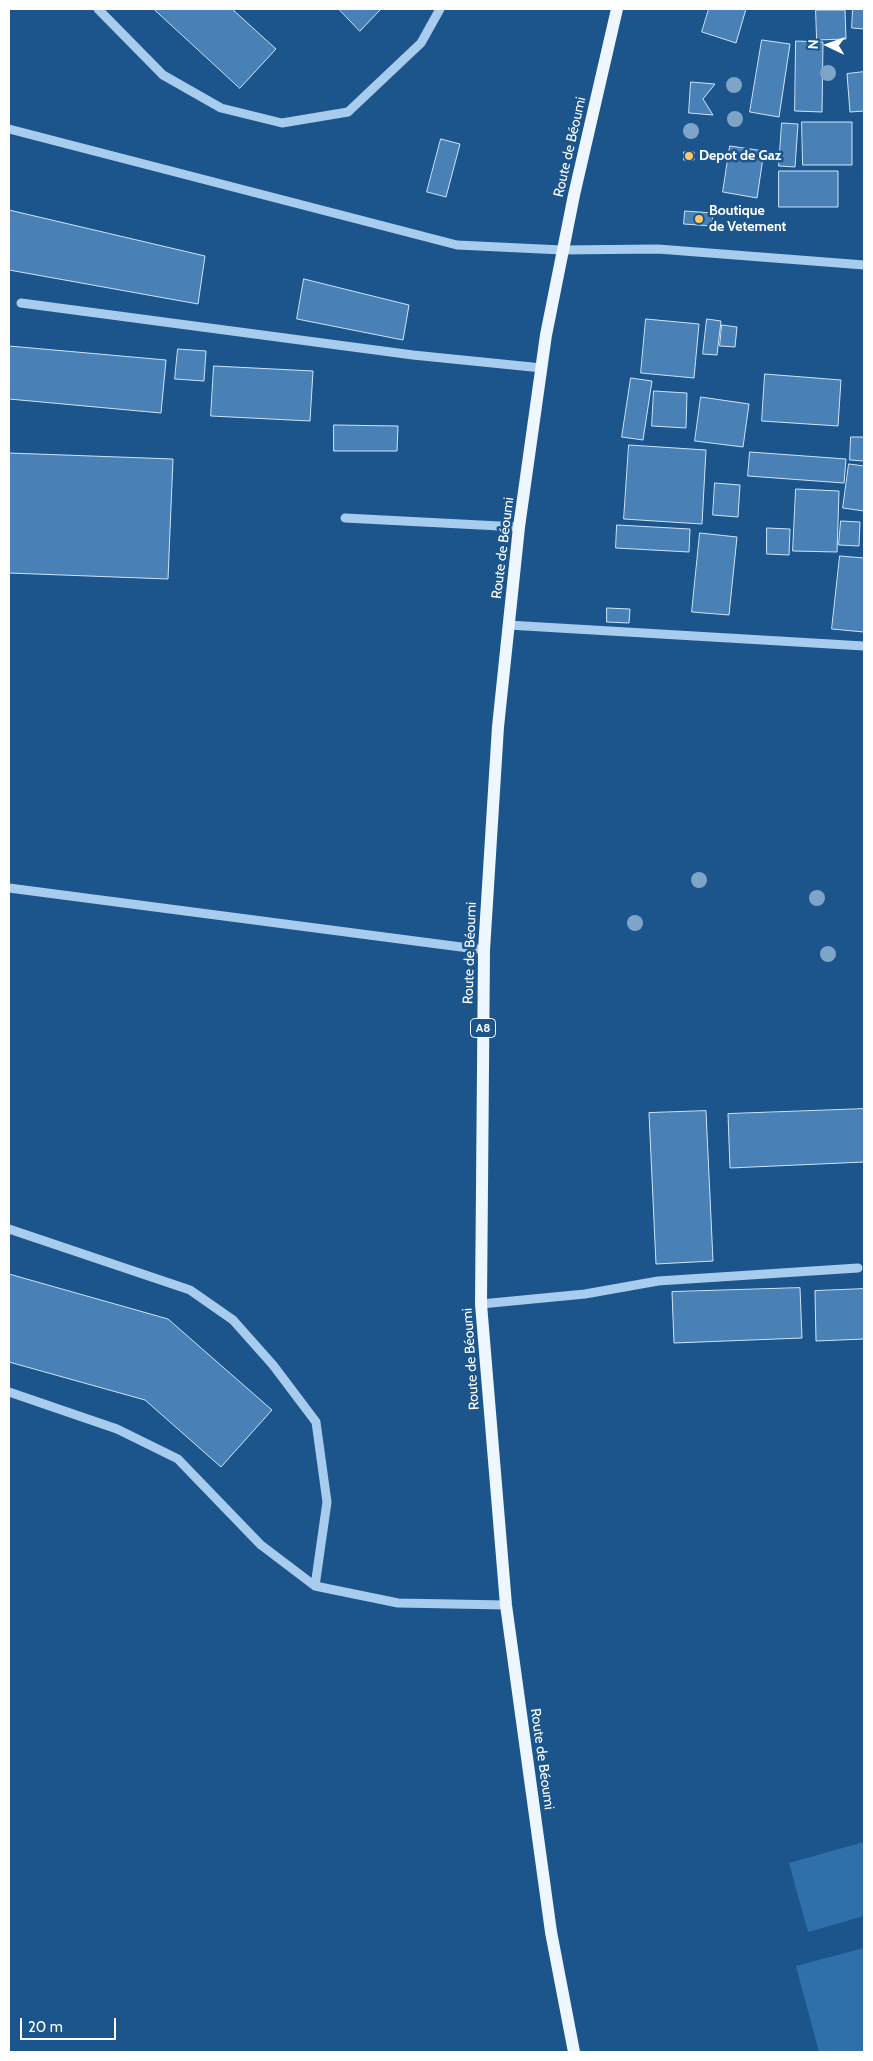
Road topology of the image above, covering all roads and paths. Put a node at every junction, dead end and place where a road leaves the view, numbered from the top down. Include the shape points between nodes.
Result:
1 (98, 9) edge
2 (440, 9) edge
3 (617, 9) edge
4 (9, 129) edge
5 (562, 250) junction
6 (864, 265) edge
7 (21, 303) dead end
8 (542, 368) junction
9 (345, 518) dead end
10 (520, 527) junction
11 (508, 625) junction
12 (864, 646) edge
13 (9, 888) edge
14 (484, 950) junction
15 (9, 1229) edge
16 (858, 1268) dead end
17 (481, 1304) junction
18 (9, 1392) edge
19 (315, 1586) junction
20 (506, 1605) junction
21 (574, 2052) edge

1 - 2 street via 163,75 221,108 282,122 348,112 421,43
3 - 5 main road, Route de Béoumi / A8
4 - 5 street via 457,245
5 - 6 street via 658,249
5 - 8 main road, Route de Béoumi / A8
7 - 8 street via 413,355
8 - 10 main road, Route de Béoumi / A8
9 - 10 street
10 - 11 main road, Route de Béoumi / A8
11 - 12 street
11 - 14 main road, Route de Béoumi / A8
13 - 14 street
14 - 17 main road, Route de Béoumi / A8
15 - 19 street via 190,1290 233,1320 273,1365 316,1422 327,1502
16 - 17 street via 658,1281 586,1294
17 - 20 main road, Route de Béoumi / A8
18 - 19 street via 117,1428 178,1459 261,1545
19 - 20 street via 398,1603
20 - 21 main road, Route de Béoumi / A8 via 551,1932

